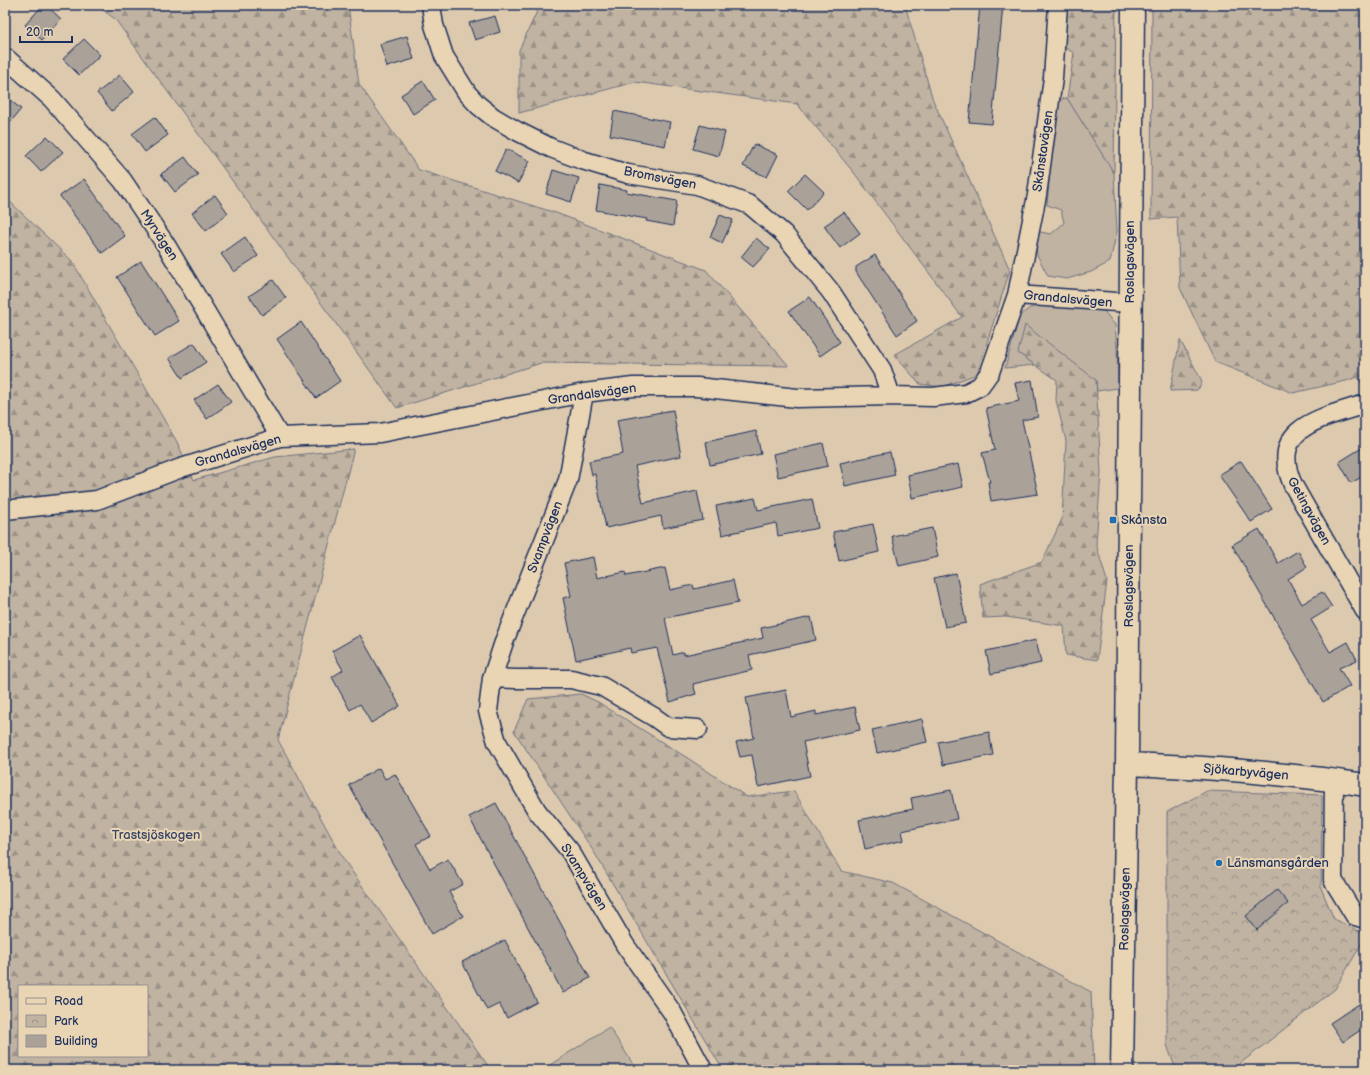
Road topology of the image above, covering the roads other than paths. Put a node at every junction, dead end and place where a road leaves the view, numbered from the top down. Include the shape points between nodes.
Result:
1 (431, 5) edge
2 (1058, 5) edge
3 (1132, 5) edge
4 (5, 57) edge
5 (1017, 295) junction
6 (1130, 304) junction
7 (584, 393) junction
8 (891, 396) junction
9 (1365, 404) edge
10 (280, 437) junction
11 (5, 510) edge
12 (1365, 611) edge
13 (492, 678) junction
14 (698, 729) dead end
15 (1127, 764) junction
16 (1334, 780) junction
17 (1365, 785) edge
18 (1365, 919) edge
19 (703, 1070) edge
20 (1122, 1070) edge

1 - 8 street, Bromsvägen via 434,25 444,56 467,92 493,117 551,148 582,160 628,174 697,184 750,205 762,214 784,234 832,292 882,370
2 - 5 street, Skånstavägen via 1053,78 1038,195
3 - 6 main road, Roslagsvägen
4 - 10 street, Myrvägen via 52,99 123,181 166,245
5 - 6 street, Grandalsvägen
5 - 8 street, Grandalsvägen via 990,372 980,386 966,393 933,397
6 - 15 main road, Roslagsvägen
7 - 8 street, Grandalsvägen via 633,387 697,387 797,398
7 - 10 street, Grandalsvägen via 380,433
7 - 13 street, Svampvägen via 568,480
9 - 12 street, Getingvägen via 1300,429 1290,441 1285,459 1293,485
10 - 11 street, Grandalsvägen via 181,468 97,500
13 - 14 street via 571,679 601,686 668,727
13 - 19 street, Svampvägen via 488,711 497,742 537,811 570,851 625,945 672,1012
15 - 16 main road, Sjökarbyvägen via 1234,770
15 - 20 main road, Roslagsvägen
16 - 17 main road, Sjökarbyvägen
16 - 18 street via 1332,880 1355,916

